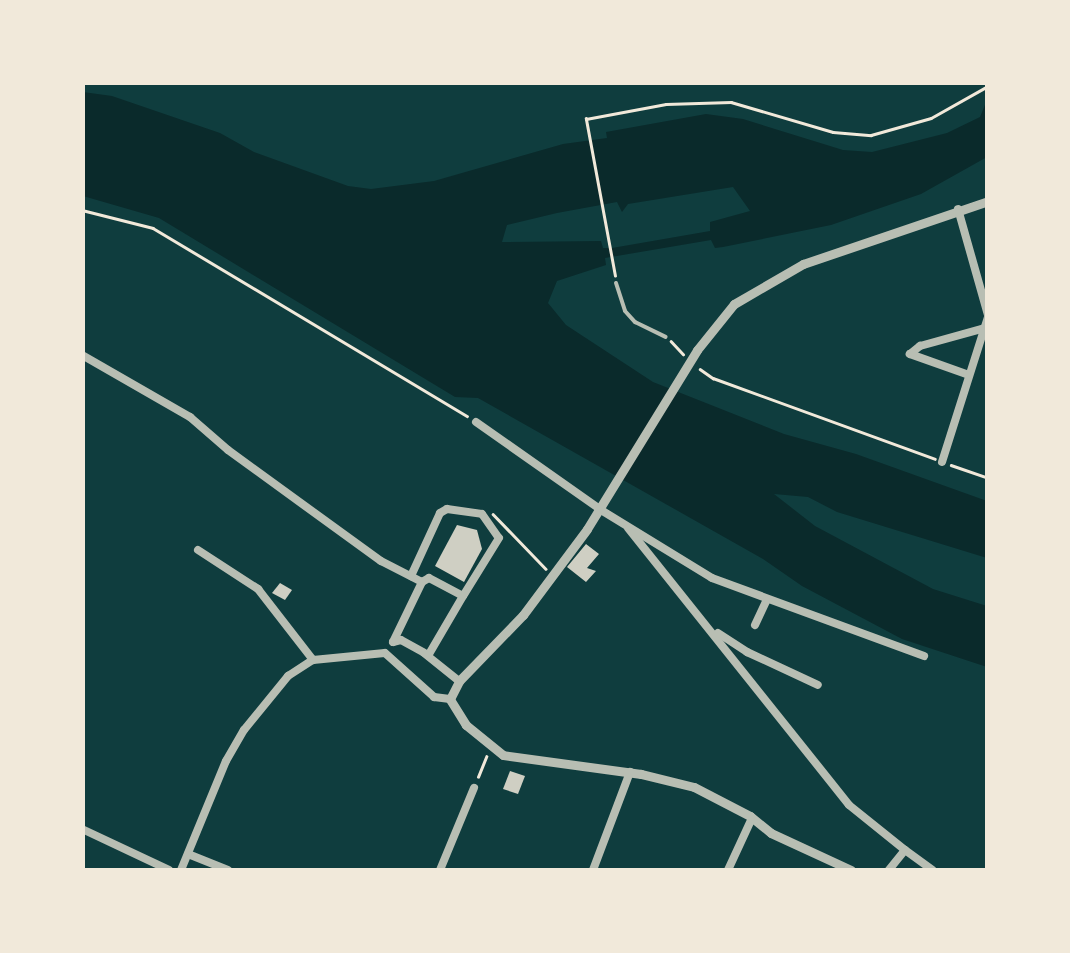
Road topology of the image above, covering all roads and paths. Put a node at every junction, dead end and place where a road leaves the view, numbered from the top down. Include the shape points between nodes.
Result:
1 (988, 86) edge
2 (988, 200) edge
3 (958, 209) junction
4 (82, 210) edge
5 (612, 267) dead end
6 (616, 282) dead end
7 (988, 316) edge
8 (984, 328) junction
9 (666, 337) joint
10 (82, 355) edge
11 (690, 361) junction
12 (969, 375) junction
13 (476, 422) joint
14 (942, 462) junction
15 (988, 478) edge
16 (601, 510) junction
17 (482, 514) junction
18 (625, 525) junction
19 (198, 550) dead end
20 (551, 574) junction
21 (411, 576) junction
22 (422, 582) junction
23 (463, 596) junction
24 (766, 602) junction
25 (755, 625) dead end
26 (710, 628) junction
27 (393, 642) junction
28 (385, 653) junction
29 (428, 656) junction
30 (924, 656) dead end
31 (313, 660) junction
32 (818, 685) dead end
33 (454, 690) junction
34 (490, 747) junction
35 (630, 772) junction
36 (474, 788) joint
37 (752, 818) junction
38 (82, 829) edge
39 (906, 850) junction
40 (188, 854) junction
41 (170, 870) edge
42 (181, 870) edge
43 (228, 870) edge
44 (440, 870) edge
45 (593, 870) edge
46 (728, 870) edge
47 (851, 870) edge
48 (889, 870) edge
49 (933, 870) edge

1 - 5 path via 950,110 884,134 833,132 770,110 715,102 586,119
2 - 3 street
3 - 7 street
3 - 11 street via 774,277 734,304
4 - 13 path via 154,228
6 - 9 lane via 625,311
7 - 8 street
8 - 12 street
8 - 12 street via 910,354
9 - 11 path
10 - 21 street via 190,416 381,561
11 - 14 path via 712,378
11 - 16 street
12 - 14 street
13 - 16 street
14 - 15 path
16 - 18 street
16 - 20 street
17 - 20 path via 496,514
17 - 21 street via 440,513
17 - 23 street via 500,538
18 - 24 street
18 - 26 street
19 - 31 street via 258,589
20 - 33 street
21 - 22 street
22 - 23 street via 429,578
22 - 27 street
23 - 29 street
24 - 25 street
24 - 30 street
26 - 32 street
26 - 39 street via 849,805
27 - 28 street
27 - 29 street
28 - 31 street
28 - 33 street via 434,697
29 - 33 street
31 - 40 street via 288,676 244,730
33 - 34 street via 458,716
34 - 35 street
34 - 36 path
35 - 37 street via 694,786
35 - 45 street
36 - 44 street
37 - 46 street
37 - 47 street
38 - 41 street
39 - 48 street
39 - 49 street
40 - 42 street
40 - 43 street

